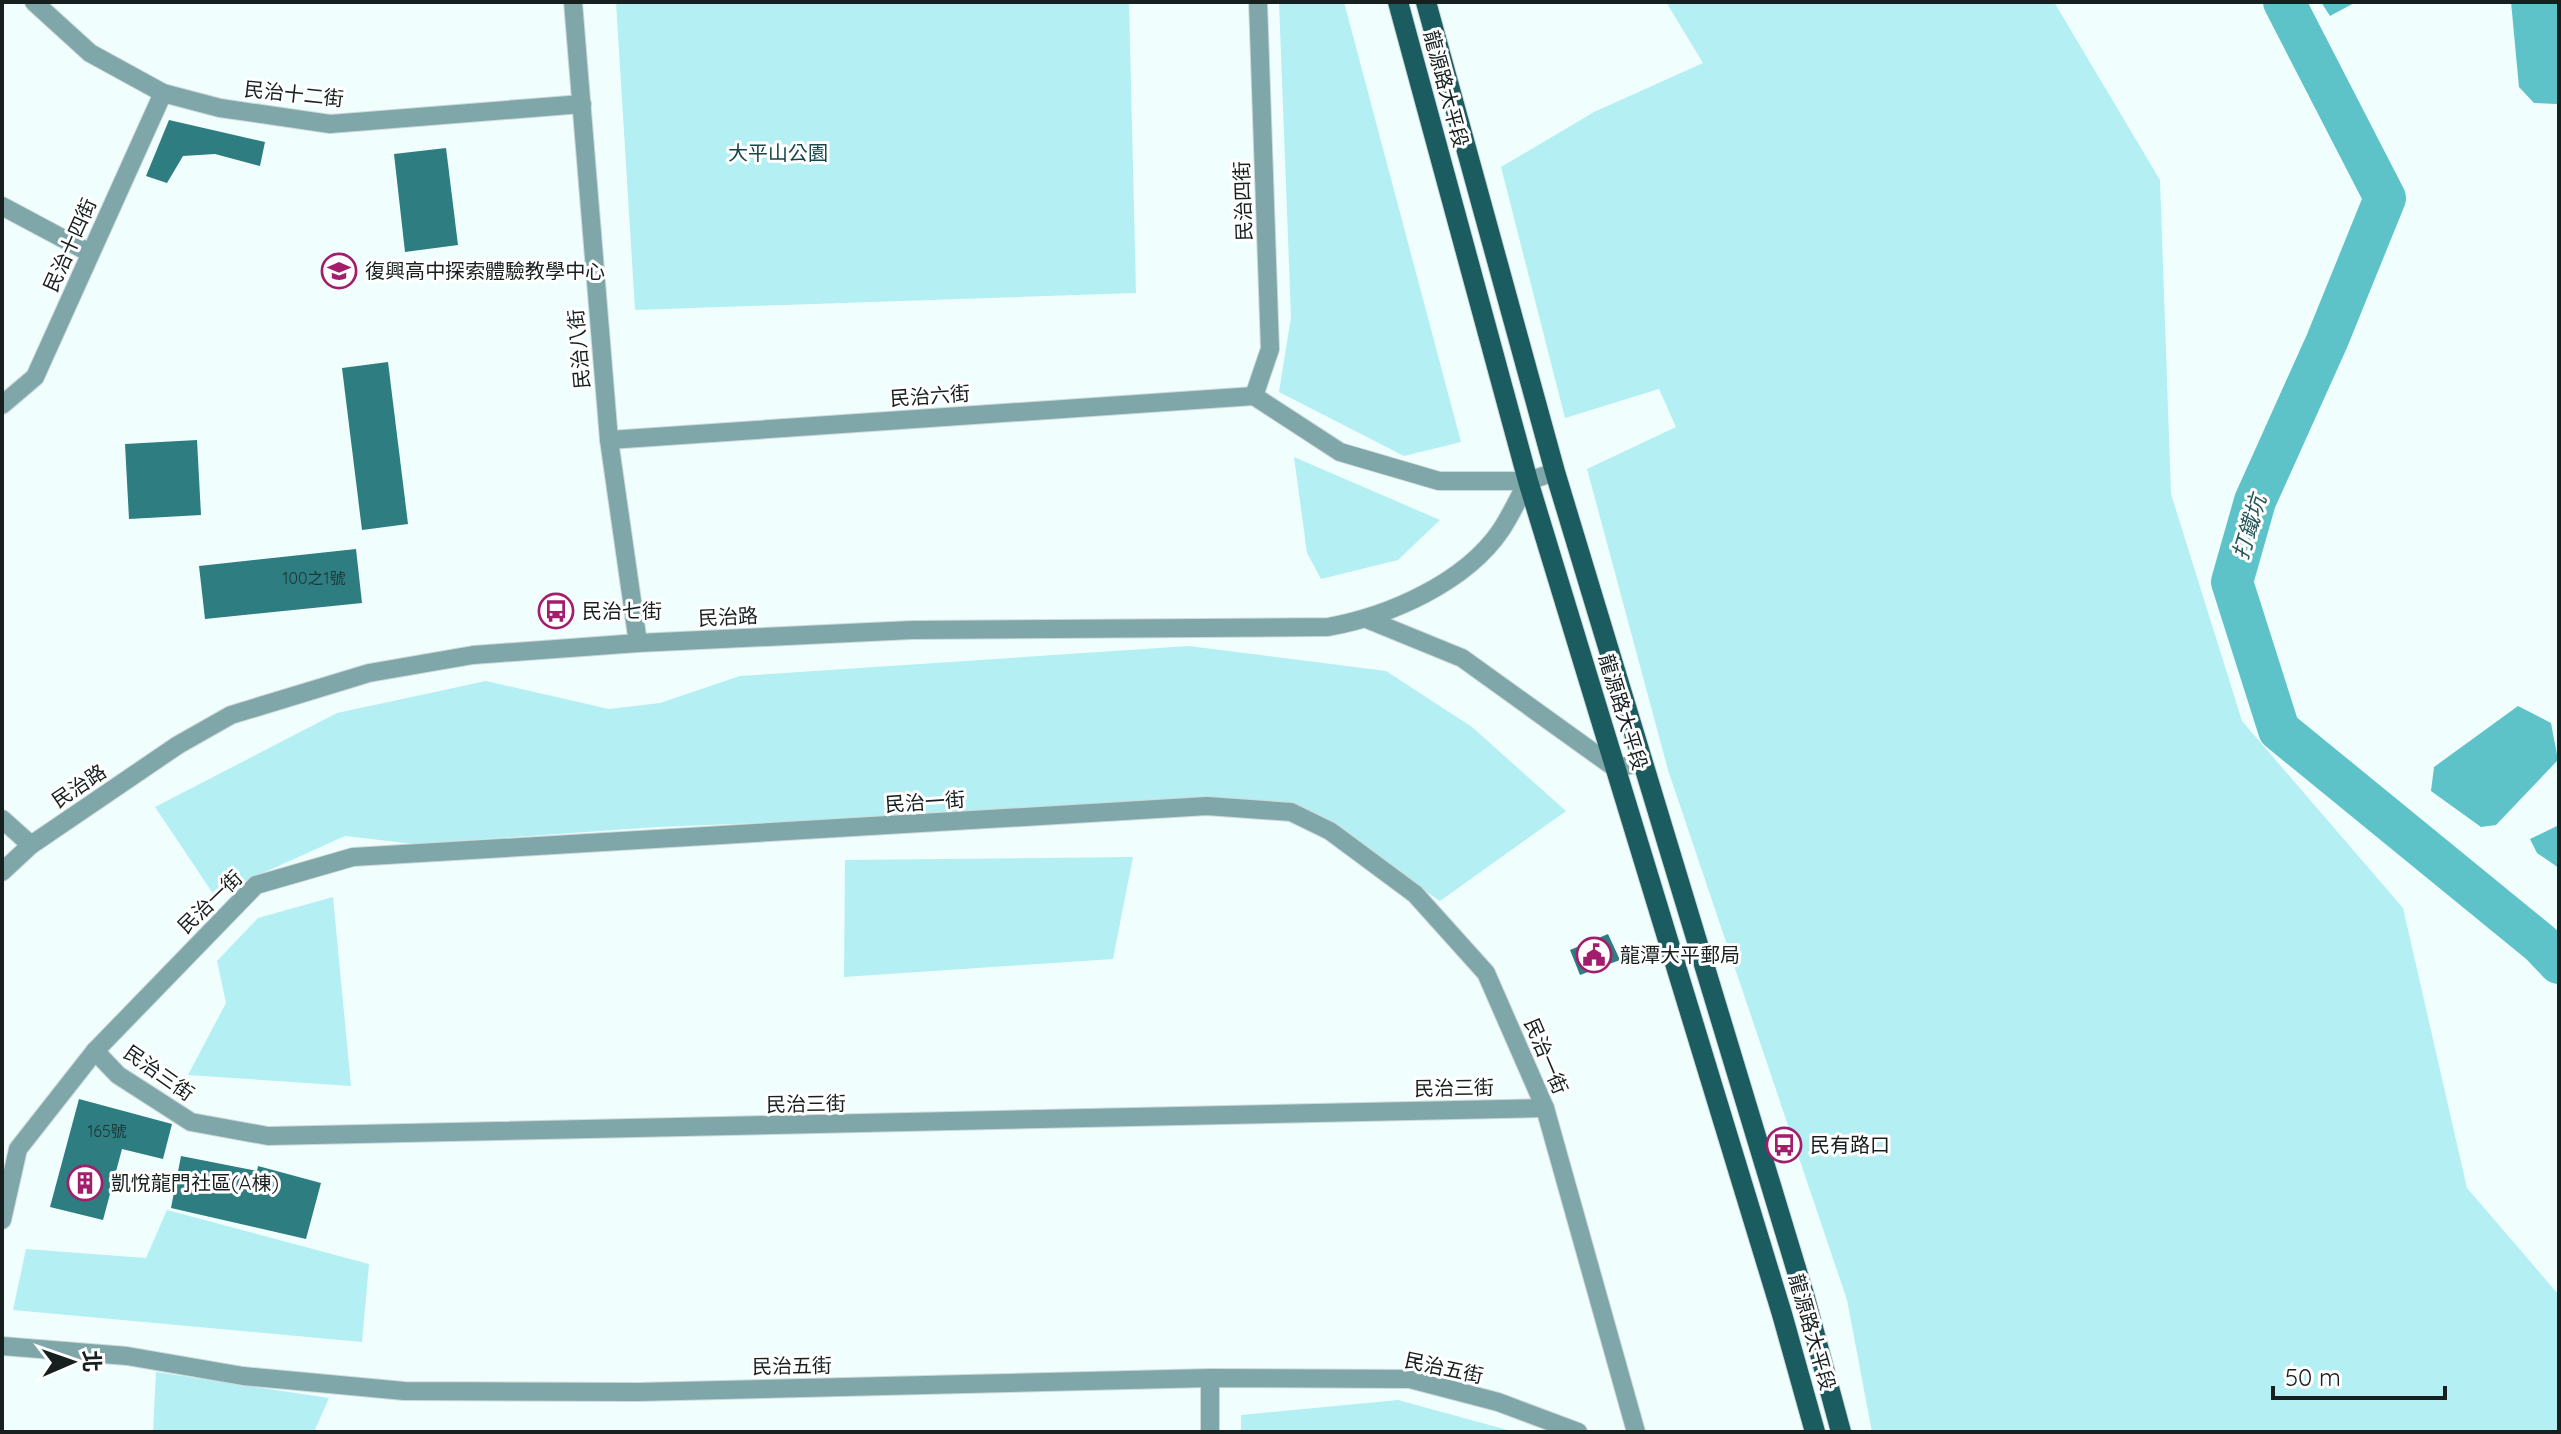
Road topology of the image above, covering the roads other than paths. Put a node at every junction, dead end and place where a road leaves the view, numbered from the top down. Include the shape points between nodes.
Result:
1 (34, 2) edge
2 (573, 2) edge
3 (1258, 2) edge
4 (1398, 2) edge
5 (1426, 2) edge
6 (163, 93) junction
7 (582, 104) junction
8 (2, 206) edge
9 (90, 253) junction
10 (1254, 396) junction
11 (2, 405) edge
12 (609, 440) junction
13 (1555, 472) junction
14 (1528, 481) junction
15 (1369, 620) junction
16 (638, 643) junction
17 (1641, 763) junction
18 (1615, 768) junction
19 (2, 819) edge
20 (31, 845) junction
21 (2, 872) edge
22 (95, 1051) junction
23 (1545, 1108) junction
24 (2, 1220) edge
25 (2, 1346) edge
26 (1210, 1378) junction
27 (1210, 1432) edge
28 (1578, 1432) edge
29 (1636, 1432) edge
30 (1815, 1432) edge
31 (1841, 1432) edge

1 - 6 street, 民治十二街 via 90,53
2 - 7 street, 民治八街
3 - 10 street, 民治四街 via 1270,349
4 - 14 main road, 龍源路大平段
5 - 13 main road, 龍源路大平段
6 - 7 street, 民治十二街 via 220,108 330,124
6 - 9 street, 民治十四街
7 - 12 street, 民治八街
8 - 9 street
9 - 11 street, 民治十四街 via 35,377
10 - 12 street, 民治六街
10 - 14 street via 1340,452 1439,481
12 - 16 street, 民治八街
13 - 14 street
13 - 17 main road, 龍源路大平段
14 - 15 street via 1500,532 1463,569
14 - 18 main road, 龍源路大平段
15 - 16 street, 民治路 via 1328,627 912,630
15 - 18 street via 1462,658
16 - 20 street, 民治路 via 473,655 369,673 231,715
17 - 18 street
17 - 31 main road, 龍源路大平段
18 - 30 main road, 龍源路大平段
19 - 20 street
20 - 21 street, 民治路
22 - 23 street, 民治三街 via 118,1075 191,1122 268,1136
22 - 23 street, 民治一街 via 256,885 353,857 1207,806 1291,812 1330,831 1415,894 1486,973
22 - 24 street, 民治一街 via 18,1149
23 - 29 street, 民治一街
25 - 26 street, 民治五街 via 404,1391 638,1392
26 - 27 street
26 - 28 street, 民治五街 via 1410,1379 1498,1402

